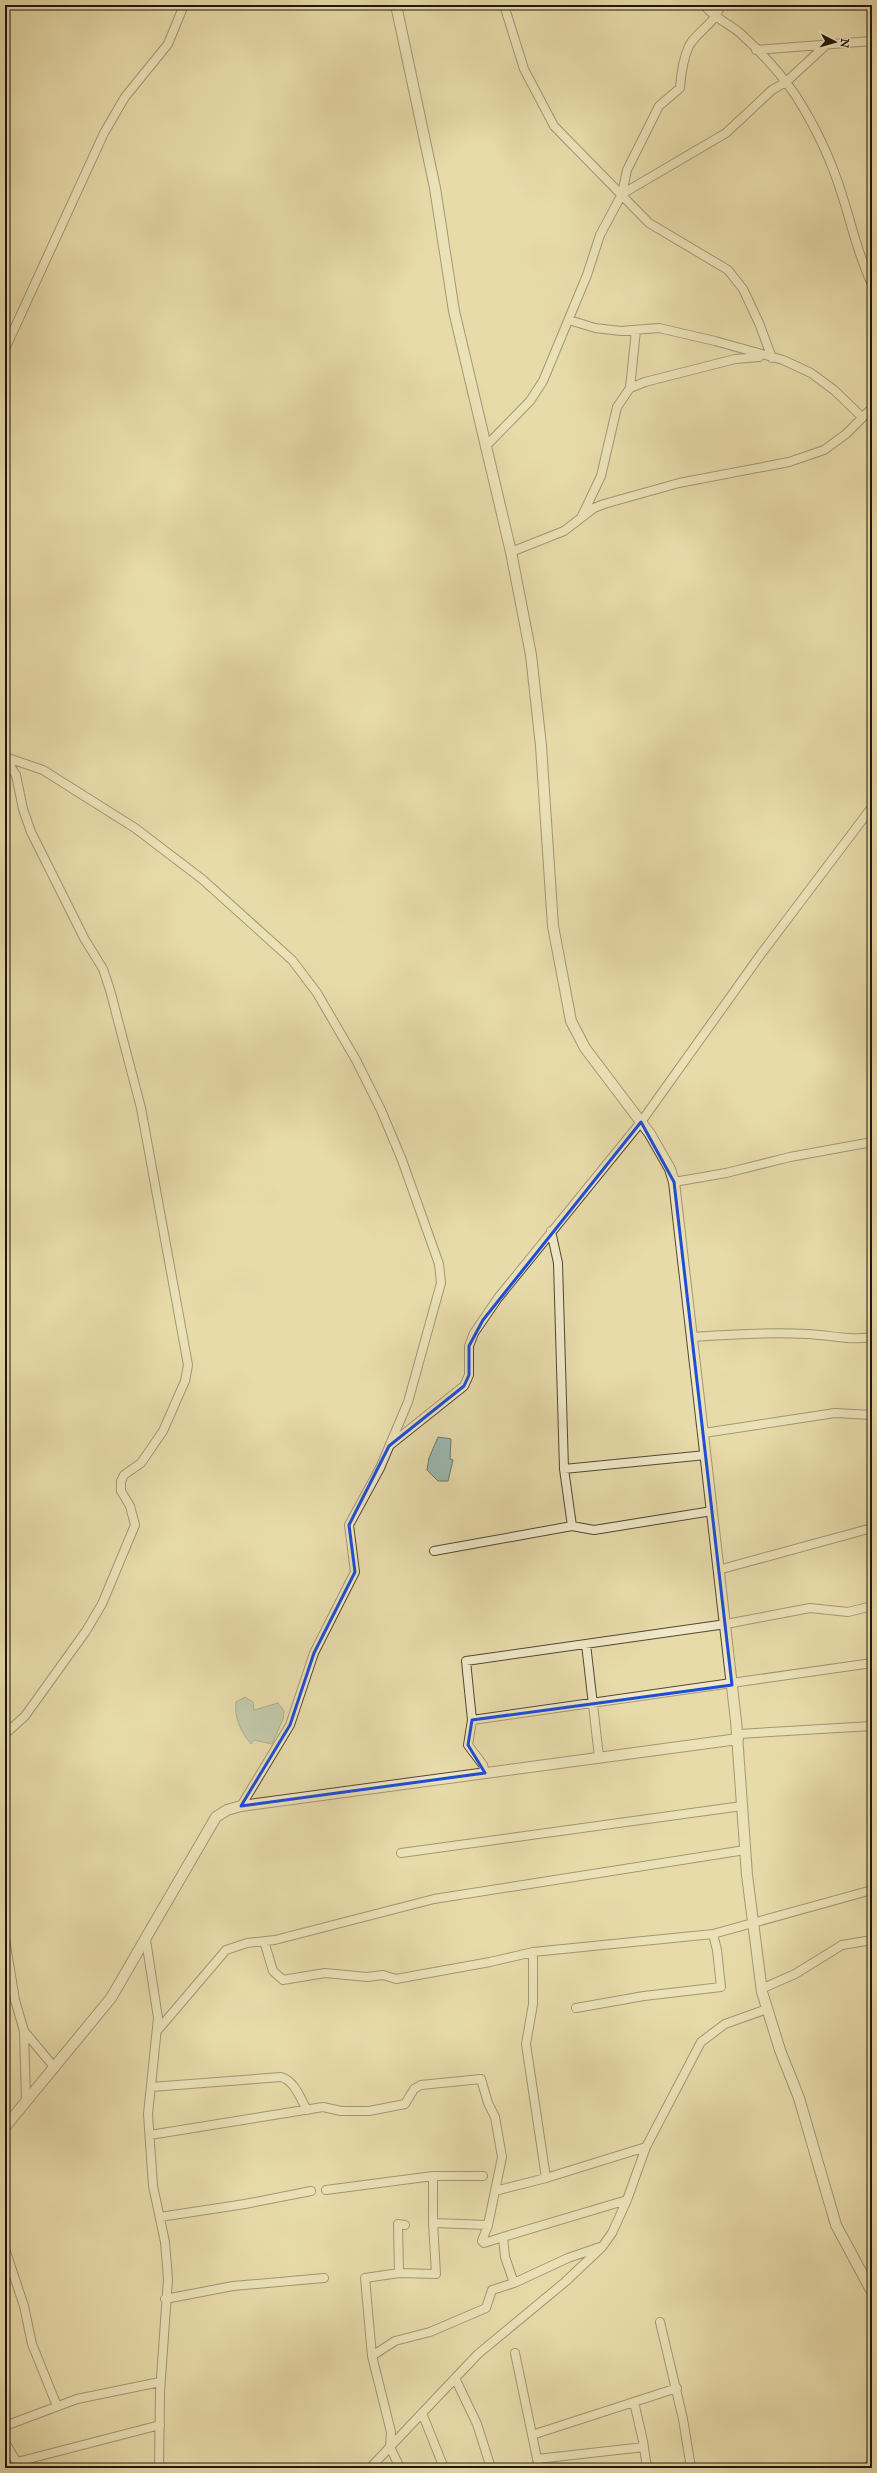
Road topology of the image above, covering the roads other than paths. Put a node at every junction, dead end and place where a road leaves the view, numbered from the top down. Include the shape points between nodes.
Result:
1 (184, 5) edge
2 (396, 5) edge
3 (504, 5) edge
4 (704, 5) edge
5 (721, 5) edge
6 (716, 18) junction
7 (872, 41) edge
8 (825, 46) junction
9 (756, 50) junction
10 (786, 82) junction
11 (622, 194) junction
12 (872, 284) edge
13 (569, 320) junction
14 (636, 330) junction
15 (5, 349) edge
16 (772, 358) junction
17 (630, 388) junction
18 (872, 408) edge
19 (862, 417) junction
20 (485, 448) junction
21 (582, 518) junction
22 (511, 552) junction
23 (5, 757) edge
24 (872, 807) edge
25 (641, 1122) junction
26 (872, 1142) edge
27 (674, 1182) junction
28 (551, 1231) junction
29 (692, 1337) junction
30 (872, 1337) edge
31 (872, 1415) edge
32 (704, 1433) junction
33 (389, 1446) junction
34 (706, 1455) junction
35 (564, 1469) junction
36 (712, 1511) junction
37 (572, 1526) junction
38 (872, 1528) edge
39 (434, 1551) dead end
40 (718, 1570) junction
41 (872, 1606) edge
42 (726, 1624) junction
43 (586, 1644) junction
44 (872, 1663) edge
45 (732, 1685) junction
46 (593, 1704) junction
47 (472, 1720) junction
48 (872, 1726) edge
49 (5, 1734) edge
50 (738, 1737) junction
51 (599, 1757) junction
52 (485, 1773) junction
53 (240, 1806) junction
54 (742, 1806) junction
55 (745, 1850) junction
56 (401, 1853) dead end
57 (872, 1890) edge
58 (753, 1924) junction
59 (713, 1934) junction
60 (5, 1939) edge
61 (146, 1940) junction
62 (872, 1940) edge
63 (264, 1941) junction
64 (533, 1952) junction
65 (761, 1989) junction
66 (576, 2008) dead end
67 (767, 2009) junction
68 (24, 2031) junction
69 (157, 2031) junction
70 (55, 2068) junction
71 (151, 2087) junction
72 (26, 2102) junction
73 (307, 2110) junction
74 (5, 2127) edge
75 (150, 2135) junction
76 (646, 2146) junction
77 (433, 2176) junction
78 (483, 2176) dead end
79 (546, 2178) junction
80 (326, 2190) dead end
81 (311, 2191) dead end
82 (495, 2191) junction
83 (627, 2200) junction
84 (160, 2216) junction
85 (433, 2223) junction
86 (405, 2225) dead end
87 (488, 2226) junction
88 (503, 2237) junction
89 (602, 2247) junction
90 (5, 2249) edge
91 (400, 2273) junction
92 (324, 2278) dead end
93 (514, 2283) junction
94 (872, 2292) edge
95 (165, 2299) junction
96 (660, 2322) dead end
97 (515, 2353) dead end
98 (372, 2356) junction
99 (455, 2378) junction
100 (160, 2382) junction
101 (676, 2388) junction
102 (634, 2402) junction
103 (57, 2406) junction
104 (422, 2413) junction
105 (5, 2426) edge
106 (160, 2426) junction
107 (532, 2435) junction
108 (5, 2442) edge
109 (390, 2447) junction
110 (644, 2447) junction
111 (537, 2459) junction
112 (872, 2462) edge
113 (19, 2465) edge
114 (159, 2468) edge
115 (370, 2468) edge
116 (400, 2468) edge
117 (444, 2468) edge
118 (492, 2468) edge
119 (539, 2468) edge
120 (647, 2468) edge
121 (691, 2468) edge
122 (867, 2468) edge

1 - 15 street via 168,44 126,98 104,133
2 - 20 street via 436,188 454,311
3 - 11 street via 524,69 554,126
4 - 6 street
5 - 6 street
6 - 9 street via 737,32
6 - 11 street via 690,45 682,68 680,88 659,106 627,170
7 - 8 street
8 - 9 street
8 - 10 street
9 - 10 street
10 - 11 street via 772,90 726,133
10 - 12 street via 811,123 835,174 859,258
11 - 13 street via 600,235
11 - 16 street via 649,224 728,270 743,289
13 - 14 street via 595,328
13 - 20 street via 543,382 530,401
14 - 16 street via 659,328
14 - 17 street
16 - 17 street via 735,359
16 - 19 street via 783,360 811,373 834,390
17 - 21 street via 617,407 601,476
18 - 19 street
19 - 21 street via 846,434 824,450 789,462 652,490 599,506
20 - 22 street
21 - 22 street via 564,531
22 - 25 street via 537,701 553,926 571,1021 585,1048
23 - 33 street via 43,770 67,783 135,828 202,879 292,960 317,993 356,1060 402,1160 439,1264 441,1283 408,1402
23 - 49 street via 16,775 31,832 84,938 103,969 110,990 141,1108 188,1365 185,1381 163,1431 141,1462 124,1475 121,1481 121,1491 130,1506 135,1525 102,1604 25,1716
24 - 25 street via 761,954
25 - 27 street via 670,1169
25 - 28 street
26 - 27 street
27 - 29 street
28 - 33 street via 474,1333 469,1346 469,1375 464,1386
28 - 35 street via 558,1262
29 - 30 street via 757,1332 861,1339
29 - 32 street
31 - 32 street via 836,1413
32 - 34 street
33 - 53 street via 349,1525 355,1572 314,1653 290,1725
34 - 35 street
34 - 36 street
35 - 37 street
36 - 37 street via 594,1530
36 - 40 street
37 - 39 street
38 - 40 street
40 - 42 street
41 - 42 street via 848,1612 810,1608
42 - 43 street
42 - 45 street
43 - 46 street
43 - 47 street via 466,1661
44 - 45 street
45 - 46 street
45 - 50 street
46 - 47 street
46 - 51 street
47 - 52 street via 468,1745 483,1765
48 - 50 street
50 - 51 street
50 - 54 street
51 - 52 street
52 - 53 street
53 - 61 street via 227,1810 216,1818
54 - 55 street
54 - 56 street
55 - 58 street
55 - 63 street via 461,1894
57 - 58 street
58 - 59 street
58 - 65 street
59 - 64 street
59 - 66 street via 721,1987 644,1996
60 - 68 street via 15,2000
61 - 69 street via 158,2018
61 - 70 street via 104,2009
62 - 65 street via 842,1946 795,1974
63 - 64 street via 273,1971 283,1980 325,1973 367,1977 383,1975 396,1979
63 - 69 street via 246,1943 226,1950
64 - 79 street via 533,2004 526,2044
65 - 67 street
67 - 76 street via 725,2024 702,2042
67 - 94 street via 799,2098 836,2225
68 - 70 street
68 - 72 street
69 - 71 street
70 - 72 street
71 - 73 street via 281,2077 286,2078 295,2087
71 - 75 street via 148,2114
72 - 74 street
73 - 75 street
73 - 82 street via 323,2107 341,2111 369,2111 405,2104 414,2089 421,2085 481,2079 488,2103 496,2117 502,2157
75 - 84 street via 153,2186
76 - 79 street
76 - 83 street
77 - 78 street
77 - 80 street
77 - 85 street
79 - 82 street
81 - 84 street via 245,2204
82 - 87 street
83 - 88 street
83 - 89 street via 612,2233
84 - 95 street via 167,2260
85 - 87 street
85 - 91 street via 436,2274
86 - 91 street via 398,2224
87 - 88 street via 482,2238 484,2242
88 - 93 street via 505,2258
89 - 93 street via 568,2258
89 - 99 street via 565,2282 478,2354
90 - 103 street via 24,2306 32,2344
91 - 98 street via 365,2278
92 - 95 street via 233,2286
93 - 98 street via 492,2290 486,2308 430,2332 395,2341
95 - 100 street
96 - 101 street
97 - 107 street
98 - 109 street via 391,2432
99 - 104 street
99 - 118 street via 477,2424
100 - 103 street via 78,2399
100 - 106 street
101 - 102 street
101 - 121 street
102 - 107 street
102 - 110 street
103 - 105 street
104 - 109 street
104 - 117 street
106 - 113 street
106 - 114 street
107 - 111 street
108 - 113 street
109 - 115 street
109 - 116 street
110 - 111 street
110 - 120 street
111 - 119 street
112 - 122 street

